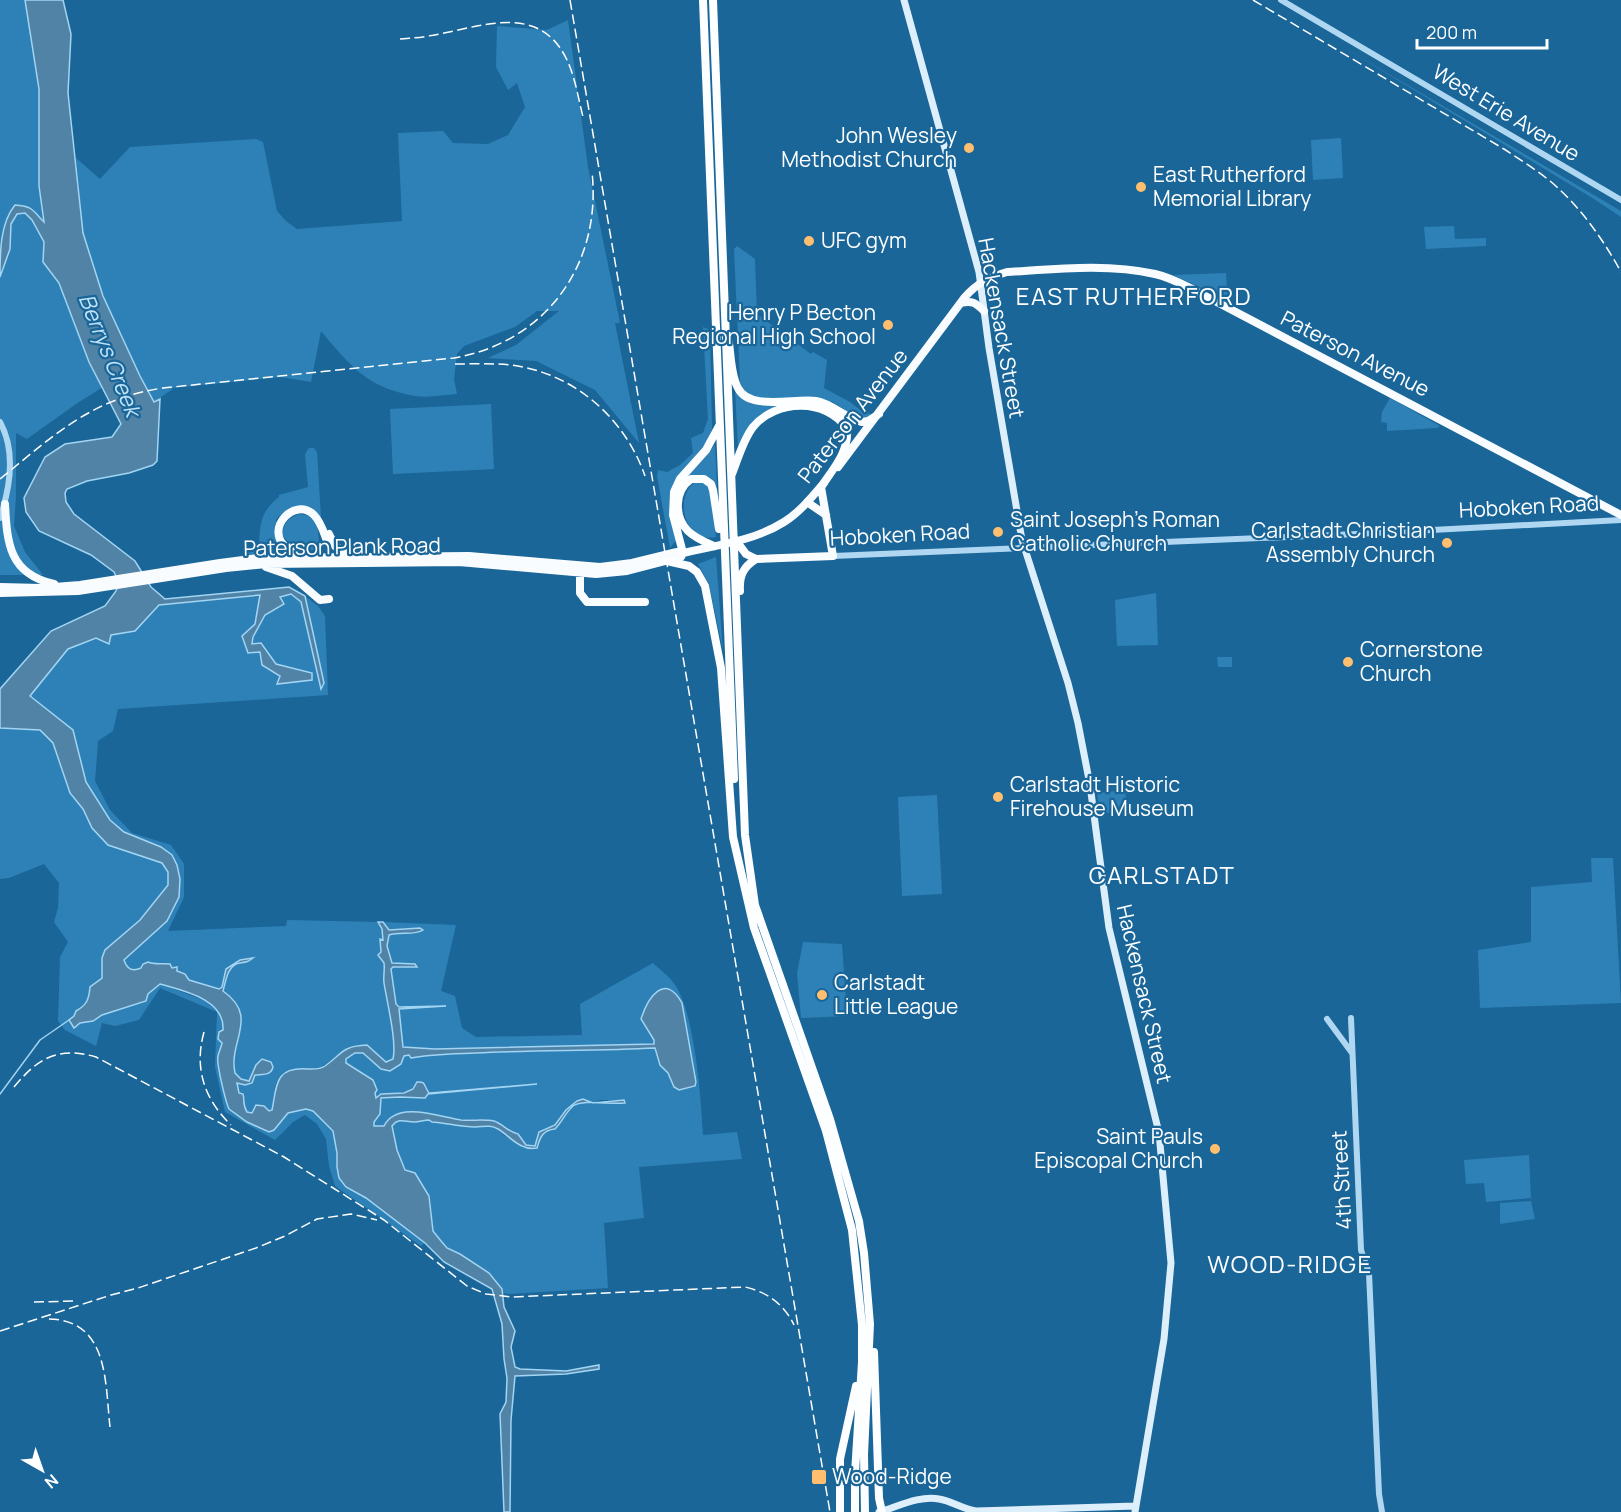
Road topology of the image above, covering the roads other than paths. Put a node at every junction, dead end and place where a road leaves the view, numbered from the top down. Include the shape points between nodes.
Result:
1 (703, 0) edge
2 (904, 0) edge
3 (1281, 0) edge
4 (713, 3) edge
5 (1621, 200) edge
6 (980, 283) junction
7 (961, 303) junction
8 (984, 311) junction
9 (723, 312) junction
10 (879, 414) junction
11 (0, 423) edge
12 (720, 425) junction
13 (730, 478) junction
14 (821, 487) junction
15 (807, 502) junction
16 (5, 504) junction
17 (1621, 514) edge
18 (826, 515) junction
19 (0, 518) edge
20 (1621, 520) edge
21 (327, 528) dead end
22 (733, 537) junction
23 (327, 541) dead end
24 (714, 546) junction
25 (1025, 549) junction
26 (681, 556) junction
27 (833, 556) junction
28 (316, 557) junction
29 (352, 557) junction
30 (756, 559) junction
31 (667, 561) joint
32 (258, 565) junction
33 (638, 565) junction
34 (725, 571) junction
35 (580, 573) junction
36 (151, 577) junction
37 (114, 583) junction
38 (64, 586) junction
39 (0, 587) edge
40 (0, 593) edge
41 (329, 599) dead end
42 (645, 602) dead end
43 (736, 637) junction
44 (741, 873) junction
45 (1351, 1018) dead end
46 (1327, 1019) dead end
47 (1352, 1053) junction
48 (868, 1297) junction
49 (862, 1362) junction
50 (1135, 1509) edge
51 (840, 1512) edge
52 (855, 1512) edge
53 (865, 1512) edge
54 (881, 1512) edge
55 (1382, 1512) edge

1 - 12 highway
2 - 6 main road, Hackensack Street
3 - 5 street, West Erie Avenue
4 - 9 highway
6 - 7 main road, Paterson Avenue
6 - 8 main road, Hackensack Street
6 - 17 main road, Paterson Avenue via 1003,273 1031,271 1118,269 1160,275
7 - 8 main road via 970,301
7 - 10 main road, Paterson Avenue
8 - 25 main road, Hackensack Street
9 - 10 highway via 736,385 745,397 759,402 819,402 862,422
9 - 13 highway
10 - 14 main road, Paterson Avenue
11 - 16 street via 10,455
12 - 26 highway via 674,492 673,515
12 - 34 highway
13 - 14 highway via 748,435 763,417 781,408 809,406 834,414 847,429 844,453
13 - 22 highway
14 - 15 main road, Paterson Avenue
14 - 18 main road
15 - 18 main road
15 - 24 main road, Paterson Avenue via 778,526
16 - 19 street
16 - 38 main road via 8,540 19,565 36,579
18 - 27 main road
20 - 25 street, Hoboken Road
21 - 29 main road via 335,546
22 - 30 highway via 746,554
22 - 43 highway
23 - 28 main road via 318,519 310,512 294,510 283,518 279,532 284,545
24 - 26 main road, Paterson Plank Road
24 - 34 highway via 690,533 680,519 680,493 691,479 704,479 711,484
25 - 27 street, Hoboken Road
25 - 50 main road, Hackensack Street via 1078,723 1110,928 1161,1146 1172,1263 1164,1339
26 - 31 highway
26 - 33 main road, Paterson Plank Road
26 - 44 highway via 705,586 721,668 733,837
27 - 30 main road, Hoboken Road
28 - 29 main road, Paterson Plank Road
28 - 36 main road, Paterson Plank Road via 243,560
29 - 33 main road, Paterson Plank Road via 469,556 592,567
30 - 43 highway via 745,567 740,578
31 - 33 main road, Paterson Plank Road
32 - 35 main road, Paterson Plank Road via 459,562
32 - 36 main road, Paterson Plank Road
32 - 41 main road via 289,574 317,598
33 - 35 main road, Paterson Plank Road via 603,574
34 - 44 highway
35 - 42 main road via 580,593 587,602
36 - 37 main road, Paterson Plank Road
37 - 38 main road, Paterson Plank Road
37 - 40 main road, Paterson Plank Road via 61,593
38 - 39 main road, Paterson Plank Road
43 - 48 highway via 745,835 755,905 840,1150 859,1221
44 - 49 highway via 754,928 826,1131 847,1207 858,1277
45 - 47 street, 4th Street
46 - 47 street
47 - 55 street, 4th Street via 1361,1250 1369,1273
48 - 53 highway
48 - 54 highway via 874,1343
49 - 51 highway via 840,1460
49 - 52 highway
50 - 54 main road via 976,1511 930,1498

